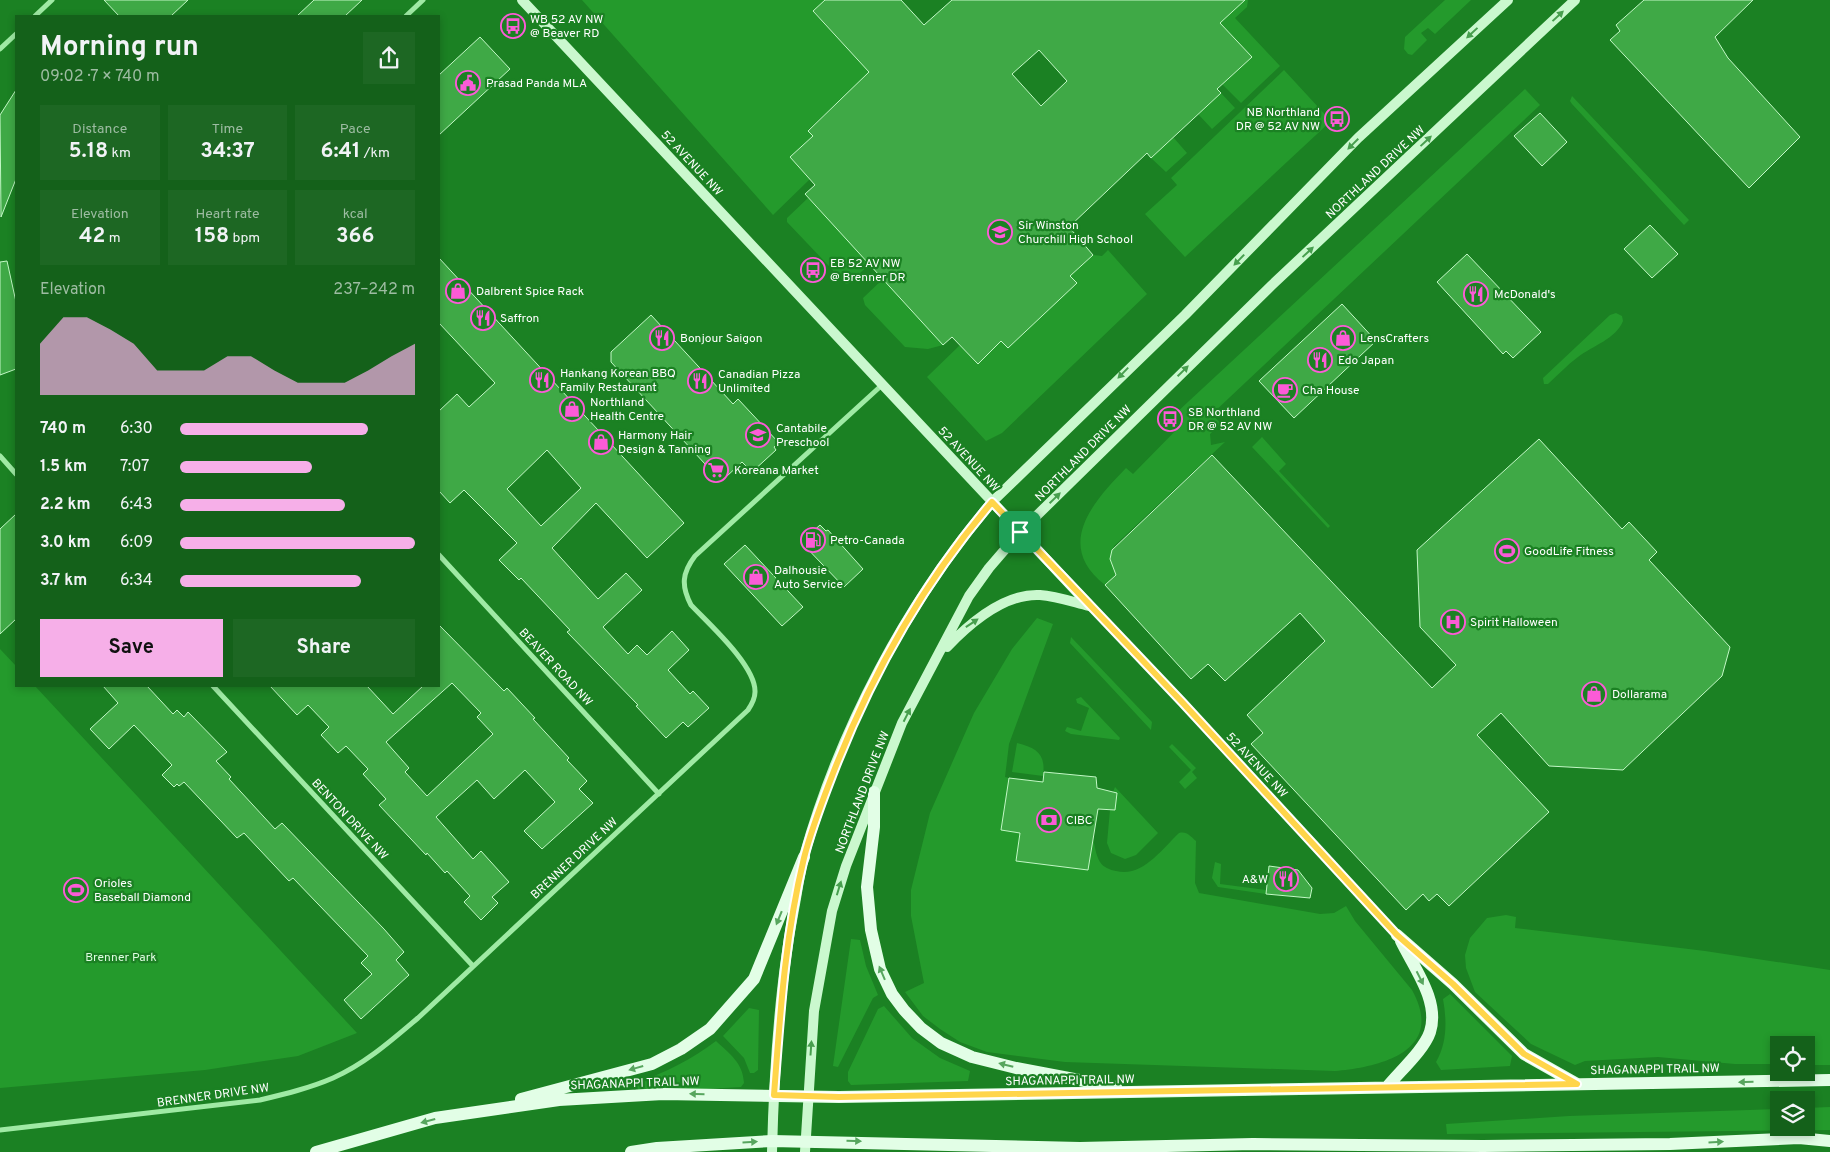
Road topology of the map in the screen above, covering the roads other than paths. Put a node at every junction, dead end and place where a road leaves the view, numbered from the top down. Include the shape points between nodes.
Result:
1 (52, 0) edge
2 (423, 0) edge
3 (522, 0) edge
4 (1508, 0) edge
5 (1576, 0) edge
6 (36, 15) edge
7 (407, 15) edge
8 (15, 35) edge
9 (0, 49) edge
10 (882, 385) junction
11 (0, 456) edge
12 (15, 473) edge
13 (992, 502) junction
14 (1020, 532) junction
15 (440, 556) edge
16 (1090, 606) junction
17 (937, 656) junction
18 (214, 687) edge
19 (874, 792) junction
20 (659, 794) junction
21 (804, 857) junction
22 (1397, 935) junction
23 (473, 966) junction
24 (1830, 1080) edge
25 (1577, 1084) junction
26 (1386, 1087) junction
27 (1140, 1092) junction
28 (774, 1095) junction
29 (807, 1096) junction
30 (476, 1112) junction
31 (0, 1130) edge
32 (1830, 1141) edge
33 (772, 1146) edge
34 (1483, 1146) junction
35 (805, 1147) edge
36 (1080, 1148) junction
37 (1668, 1148) edge
38 (316, 1152) edge
39 (631, 1152) edge
40 (1066, 1152) edge
41 (1497, 1152) edge

1 - 6 street
2 - 7 street
3 - 10 street, 52 AVENUE NW
4 -> 13 street via 1358,138 1185,315
14 -> 5 street, NORTHLAND DRIVE NW via 1272,285
8 - 9 street
10 - 13 street, 52 AVENUE NW
10 - 20 street, BRENNER DRIVE NW via 695,556 686,568 683,578 685,593 691,605 745,664 754,682 754,701
11 - 12 street
13 - 14 street, 52 AVENUE NW
13 - 21 street via 921,597 876,675 845,742
14 - 16 street, 52 AVENUE NW
14 - 17 street, NORTHLAND DRIVE NW via 969,596
15 - 20 street, BEAVER ROAD NW
17 -> 16 street via 966,626 1013,599 1039,595
16 - 22 street, 52 AVENUE NW
19 -> 17 street, NORTHLAND DRIVE NW via 902,723
18 - 23 street, BENTON DRIVE NW
27 -> 19 main road via 972,1057 941,1043 904,1010 880,970 872,930 867,887 874,828
29 -> 19 street, NORTHLAND DRIVE NW via 814,1010 832,911
20 - 23 street, BRENNER DRIVE NW
21 - 28 street via 788,937
21 -> 30 main road via 754,979 710,1029 652,1064
22 - 25 main road via 1453,984 1524,1054
22 -> 26 main road via 1432,1003 1430,1031 1421,1048
23 - 31 street, BRENNER DRIVE NW via 385,1046 351,1069 316,1085 260,1100
24 -> 25 main road, SHAGANAPPI TRAIL NW
25 - 26 main road, SHAGANAPPI TRAIL NW
26 - 27 main road, SHAGANAPPI TRAIL NW
27 - 29 main road, SHAGANAPPI TRAIL NW
28 - 29 main road, SHAGANAPPI TRAIL NW
28 -> 30 main road, SHAGANAPPI TRAIL NW via 662,1094 559,1100
28 - 33 street
29 - 35 street, NORTHLAND DRIVE NW
30 -> 38 main road, SHAGANAPPI TRAIL NW via 435,1118
37 -> 32 main road via 1798,1138
33 - 35 main road
39 -> 33 main road via 657,1148
34 - 36 main road via 1253,1144
34 - 37 main road
34 - 41 main road
35 -> 36 main road
36 - 40 main road

